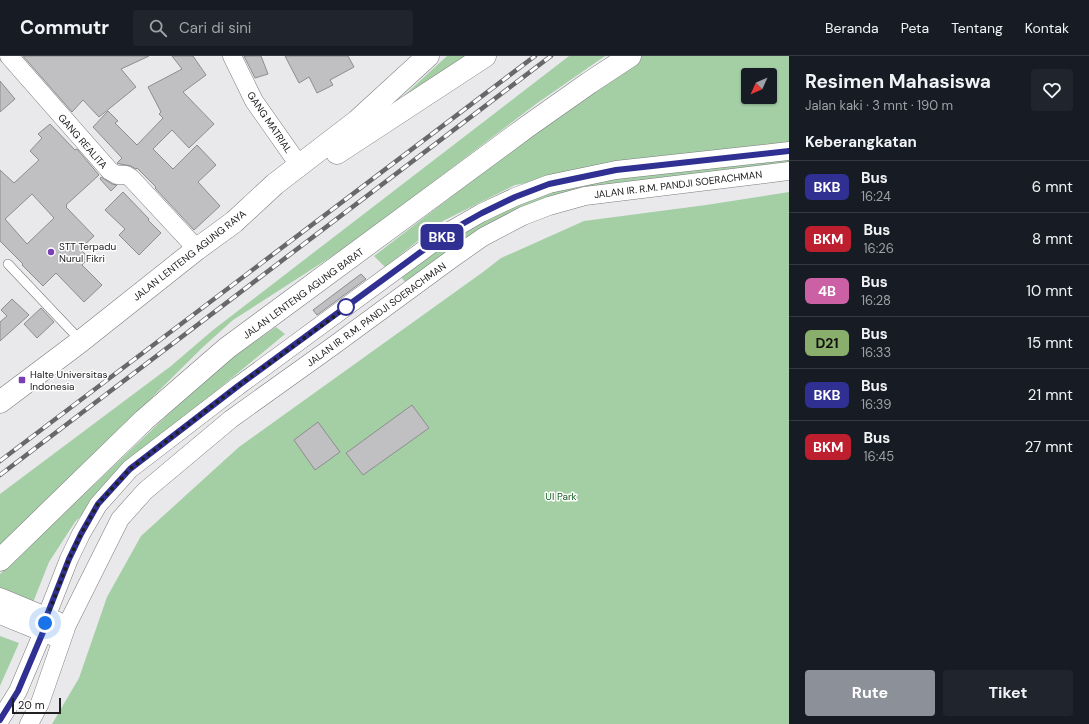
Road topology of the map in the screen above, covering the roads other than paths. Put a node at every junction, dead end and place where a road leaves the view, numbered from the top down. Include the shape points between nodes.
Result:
1 (9, 56) edge
2 (232, 56) edge
3 (485, 56) edge
4 (630, 56) edge
5 (420, 59) edge
6 (789, 151) edge
7 (299, 165) junction
8 (789, 171) edge
9 (234, 222) junction
10 (197, 249) junction
11 (8, 264) dead end
12 (338, 313) junction
13 (354, 331) junction
14 (81, 341) junction
15 (0, 402) edge
16 (0, 560) edge
17 (0, 597) edge
18 (0, 615) edge
19 (45, 623) junction
20 (65, 633) junction
21 (0, 720) edge
22 (29, 724) edge

1 - 10 street, GANG REALITA via 110,171 131,178
2 - 7 street, GANG MATRIAL via 254,101
3 - 9 main road via 336,154 273,200
4 - 16 main road, JALAN LENTENG AGUNG BARAT via 528,126 227,348 144,420
5 - 7 main road, JALAN LENTENG AGUNG RAYA via 357,121
6 - 12 street, JALAN IR. R.M. PANDJI SOERACHMAN via 616,170 549,184 515,197 448,232
7 - 9 main road, JALAN LENTENG AGUNG RAYA
8 - 13 street, JALAN IR. R.M. PANDJI SOERACHMAN via 585,196 549,206 523,216 483,237
9 - 10 main road, JALAN LENTENG AGUNG RAYA
10 - 14 main road, JALAN LENTENG AGUNG RAYA
11 - 14 lane
12 - 13 street
12 - 19 street, JALAN IR. R.M. PANDJI SOERACHMAN via 130,469 98,504 81,534
13 - 20 street, JALAN IR. R.M. PANDJI SOERACHMAN via 230,419 145,491 120,519
14 - 15 main road, JALAN LENTENG AGUNG RAYA
17 - 19 street
18 - 19 street
19 - 20 street
19 - 21 street, JALAN IR. R.M. PANDJI SOERACHMAN via 18,691
20 - 22 street, JALAN IR. R.M. PANDJI SOERACHMAN via 40,704

